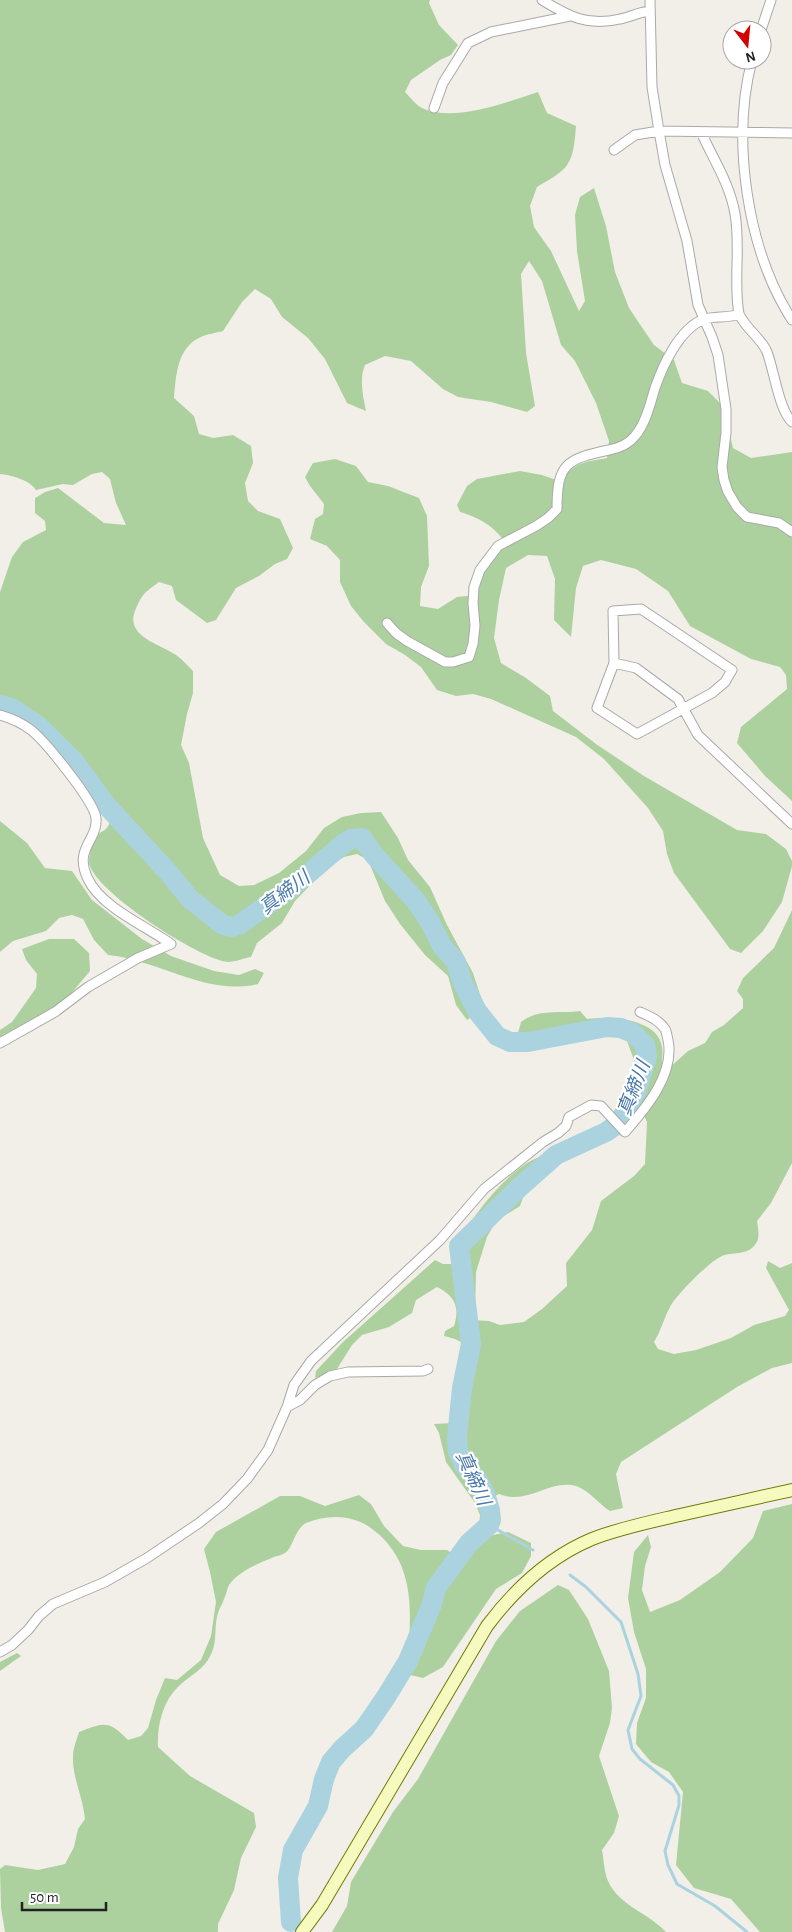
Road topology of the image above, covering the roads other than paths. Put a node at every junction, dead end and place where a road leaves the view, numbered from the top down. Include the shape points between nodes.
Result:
1 (542, 0) edge
2 (650, 0) edge
3 (771, 0) edge
4 (650, 11) junction
5 (570, 16) junction
6 (764, 20) edge
7 (750, 70) edge
8 (434, 108) dead end
9 (659, 131) junction
10 (702, 132) junction
11 (742, 132) junction
12 (792, 133) edge
13 (614, 150) dead end
14 (740, 314) junction
15 (704, 319) junction
16 (792, 320) edge
17 (792, 422) edge
18 (792, 532) edge
19 (387, 623) dead end
20 (614, 663) junction
21 (683, 707) junction
22 (0, 715) edge
23 (792, 824) edge
24 (640, 1012) dead end
25 (0, 1043) edge
26 (428, 1369) dead end
27 (287, 1407) junction
28 (792, 1490) edge
29 (0, 1652) edge
30 (302, 1932) edge

1 - 5 street
2 - 4 street
3 - 6 street
4 - 5 street via 593,23
4 - 9 street via 652,87
5 - 8 street via 491,32 468,43
7 - 11 street
9 - 10 street
9 - 13 street via 636,135
9 - 15 street via 665,165 687,241 698,305
10 - 11 street
10 - 14 street via 730,191 735,214 736,296
11 - 12 street
11 - 16 street via 745,182 755,231 766,268
14 - 15 street
14 - 17 street via 744,324 766,350 784,409
15 - 18 street via 718,355 726,409 722,467 728,492 747,516 779,522
15 - 19 street via 692,326 675,346 656,384 643,426 633,439 622,447 586,455 568,464 558,481 556,509 536,526 498,546 480,570 474,587 473,644 468,657 446,662 408,641
20 - 21 street via 636,668 678,699
20 - 21 street via 597,708 637,734
20 - 21 street via 613,611 641,609 732,670 725,682 712,693
21 - 23 street via 698,735
22 - 25 street via 31,730 90,804 96,818 95,826 82,863 98,894 171,944 104,977 55,1012
24 - 27 street via 655,1019 665,1030 670,1051 666,1070 644,1111 625,1132 601,1106 591,1105 569,1117 558,1134 543,1142 484,1189 440,1240 311,1361 294,1384
26 - 27 street via 348,1372 330,1376
27 - 29 street via 268,1450 223,1504 147,1558 105,1582 53,1604 12,1645
28 - 30 street via 624,1528 568,1552 524,1583 487,1626 322,1905

